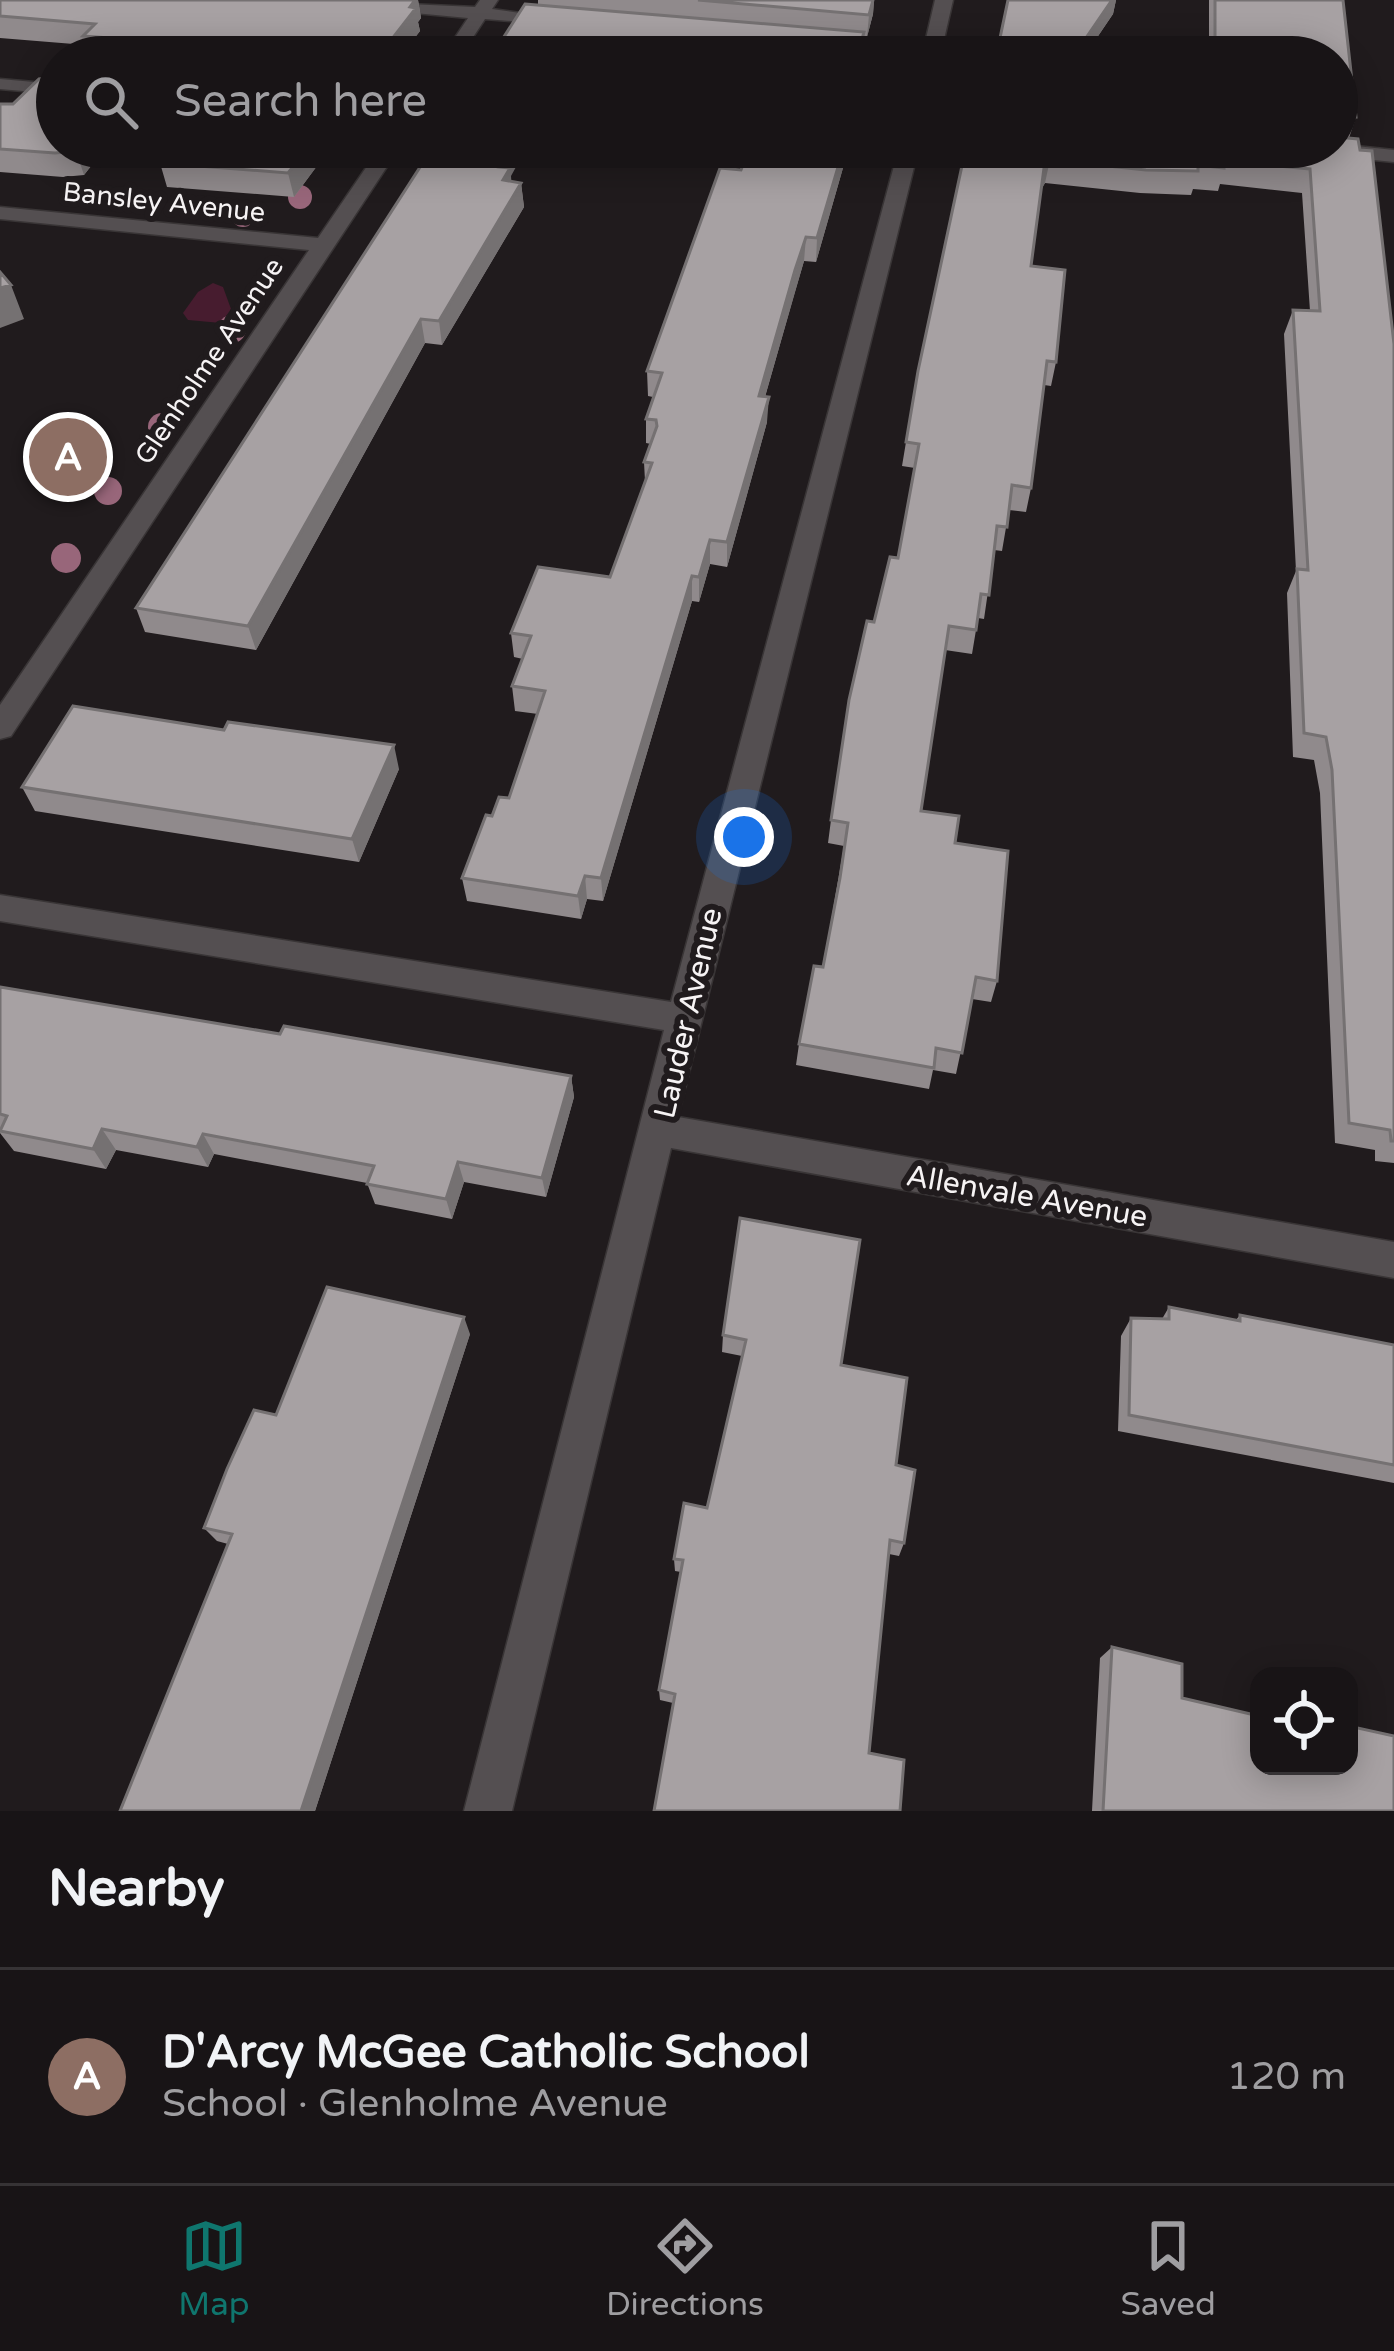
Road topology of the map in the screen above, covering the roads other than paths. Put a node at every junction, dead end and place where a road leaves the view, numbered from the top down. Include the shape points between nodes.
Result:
1 (328, 0) edge
2 (944, 0) edge
3 (486, 6) edge
4 (583, 22) edge
5 (465, 36) edge
6 (935, 36) edge
7 (0, 85) edge
8 (36, 87) edge
9 (1358, 152) edge
10 (1394, 156) edge
11 (375, 168) edge
12 (904, 168) edge
13 (0, 213) edge
14 (322, 245) junction
15 (9, 699) edge
16 (0, 728) edge
17 (0, 908) edge
18 (684, 1019) junction
19 (661, 1130) junction
20 (1394, 1260) edge
21 (488, 1811) edge

1 - 3 street
2 - 6 street
3 - 4 street
3 - 5 street
7 - 8 lane
9 - 10 street
11 - 14 street, Glenholme Avenue
12 - 18 street, Lauder Avenue
13 - 14 street, Bansley Avenue
14 - 15 street, Glenholme Avenue
15 - 16 street, Glenholme Avenue
17 - 18 street
18 - 19 street, Lauder Avenue
19 - 20 street, Allenvale Avenue
19 - 21 street, Lauder Avenue

